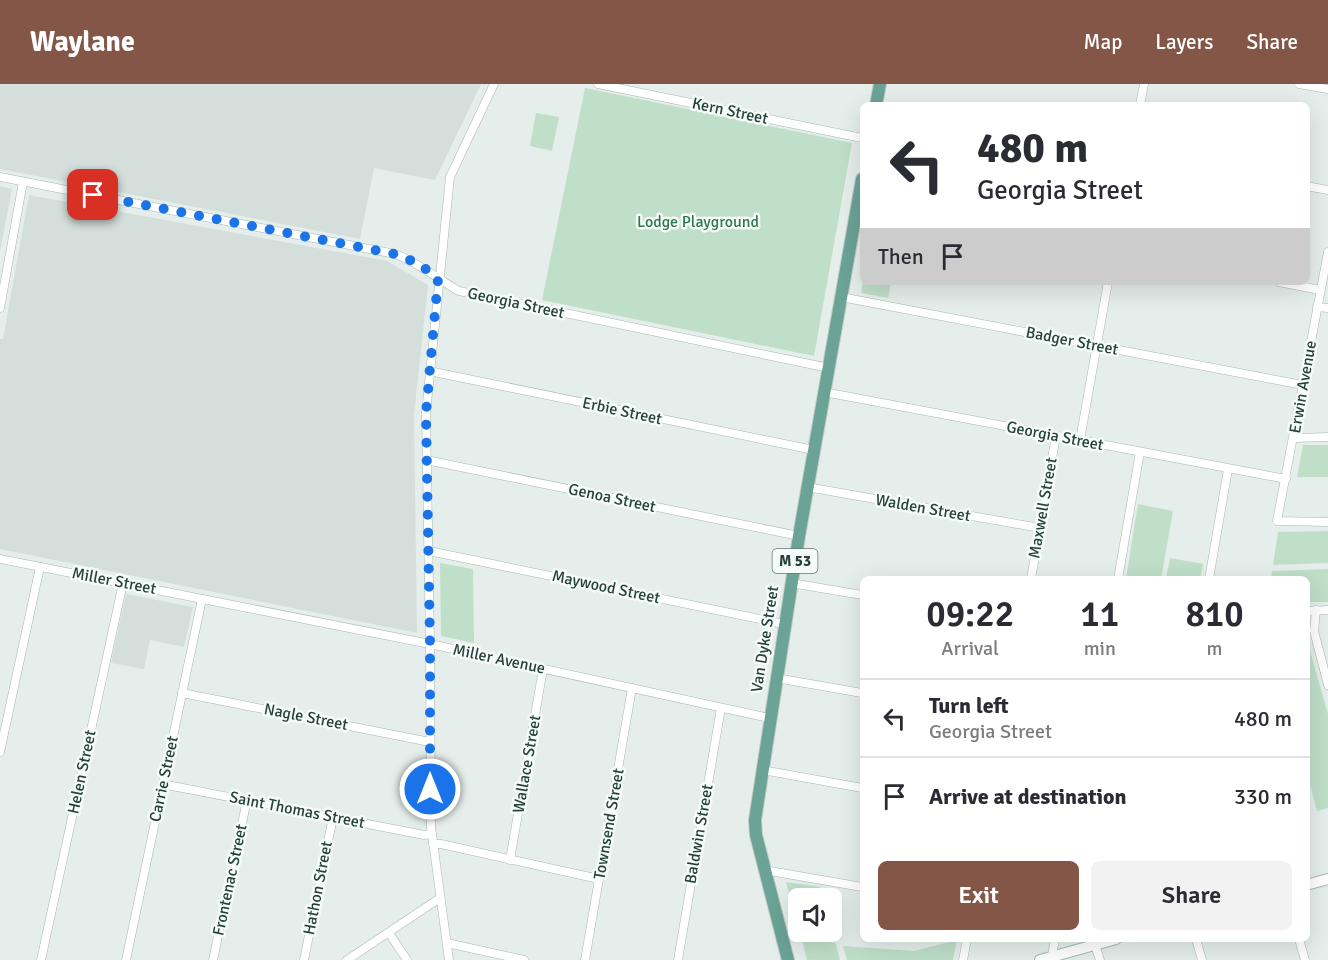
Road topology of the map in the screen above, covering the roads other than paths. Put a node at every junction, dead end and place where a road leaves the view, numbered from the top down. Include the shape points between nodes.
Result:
1 (494, 84) edge
2 (598, 84) edge
3 (880, 84) edge
4 (1144, 84) edge
5 (1299, 84) edge
6 (1328, 89) edge
7 (877, 102) edge
8 (1141, 102) edge
9 (860, 138) edge
10 (0, 177) edge
11 (23, 182) junction
12 (1310, 187) edge
13 (1328, 190) edge
14 (860, 203) edge
15 (1328, 252) edge
16 (438, 279) junction
17 (1107, 285) edge
18 (1294, 285) edge
19 (1320, 290) junction
20 (841, 297) junction
21 (1317, 307) junction
22 (0, 308) edge
23 (1328, 308) edge
24 (1097, 345) junction
25 (829, 368) junction
26 (429, 371) junction
27 (1303, 385) junction
28 (824, 392) junction
29 (1056, 436) junction
30 (1328, 436) edge
31 (1294, 438) junction
32 (1080, 441) junction
33 (814, 450) junction
34 (1140, 452) junction
35 (426, 459) junction
36 (1228, 469) junction
37 (1286, 479) junction
38 (807, 487) junction
39 (1328, 522) edge
40 (1040, 528) junction
41 (798, 536) junction
42 (429, 550) junction
43 (0, 559) edge
44 (40, 567) junction
45 (1032, 576) edge
46 (1119, 576) edge
47 (1210, 576) edge
48 (123, 583) junction
49 (791, 583) junction
50 (860, 595) edge
51 (202, 599) junction
52 (227, 604) joint
53 (1310, 610) edge
54 (1316, 610) junction
55 (1328, 610) edge
56 (784, 624) junction
57 (430, 644) junction
58 (543, 669) junction
59 (776, 678) junction
60 (1328, 685) edge
61 (632, 688) junction
62 (182, 693) junction
63 (860, 693) edge
64 (721, 708) junction
65 (770, 718) junction
66 (430, 742) junction
67 (0, 752) edge
68 (762, 770) junction
69 (162, 784) junction
70 (860, 788) edge
71 (247, 800) junction
72 (333, 817) junction
73 (432, 834) junction
74 (433, 844) junction
75 (510, 860) junction
76 (764, 870) junction
77 (599, 879) junction
78 (1328, 879) edge
79 (1310, 884) edge
80 (860, 887) edge
81 (440, 898) junction
82 (388, 933) junction
83 (966, 942) edge
84 (1054, 942) edge
85 (1106, 942) edge
86 (1197, 942) edge
87 (1300, 942) edge
88 (447, 943) junction
89 (1095, 945) junction
90 (1052, 956) junction
91 (41, 960) edge
92 (126, 960) edge
93 (213, 960) edge
94 (304, 960) edge
95 (348, 960) edge
96 (407, 960) edge
97 (449, 960) edge
98 (524, 960) edge
99 (585, 960) edge
100 (678, 960) edge
101 (788, 960) edge
102 (963, 960) edge
103 (1040, 960) edge
104 (1100, 960) edge
105 (1202, 960) edge
106 (1305, 960) edge

1 - 16 street via 451,175
2 - 9 street, Kern Street
3 - 7 main road
4 - 8 street
5 - 6 street
10 - 11 street, Georgia Street
11 - 16 street, Georgia Street via 395,254 427,269
11 - 22 street
12 - 13 street
14 - 20 main road, Van Dyke Street / M 53
15 - 19 street, Erwin Avenue
16 - 25 street, Georgia Street via 459,291 482,297
16 - 26 street
17 - 24 street
18 - 19 street
19 - 21 street, Erwin Avenue
20 - 24 street, Badger Street
20 - 25 main road, Van Dyke Street / M 53
21 - 23 street
21 - 27 street, Erwin Avenue
24 - 27 street, Badger Street
24 - 32 street
25 - 28 main road, Van Dyke Street / M 53
26 - 33 street, Erbie Street
26 - 35 street
27 - 31 street, Erwin Avenue
28 - 29 street, Georgia Street
28 - 33 main road, Van Dyke Street / M 53
29 - 32 street, Georgia Street
29 - 40 street, Maxwell Street
30 - 31 street
31 - 37 street, Erwin Avenue
32 - 34 street, Georgia Street
33 - 38 main road, Van Dyke Street / M 53
34 - 36 street, Georgia Street
34 - 46 street
35 - 41 street, Genoa Street
35 - 42 street
36 - 37 street, Georgia Street
36 - 47 street
37 - 39 street, Erwin Avenue via 1277,521
38 - 40 street, Walden Street
38 - 41 main road, Van Dyke Street / M 53
40 - 45 street, Maxwell Street
41 - 49 main road, Van Dyke Street / M 53
42 - 56 street, Maywood Street
42 - 57 street
43 - 44 street, Miller Street
44 - 48 street, Miller Street
44 - 67 street
48 - 51 street, Miller Street
48 - 91 street, Helen Street
49 - 50 street
49 - 56 main road, Van Dyke Street / M 53
51 - 52 street, Miller Street
51 - 62 street, Carrie Street
52 - 57 street, Miller Avenue
53 - 54 street
54 - 55 street
54 - 60 street via 1314,631
56 - 59 main road, Van Dyke Street / M 53
57 - 58 street, Miller Avenue
57 - 66 street
58 - 61 street, Miller Avenue
58 - 75 street, Wallace Street
59 - 63 street
59 - 65 main road, Van Dyke Street / M 53
61 - 64 street, Miller Avenue
61 - 77 street, Townsend Street
62 - 66 street, Nagle Street
62 - 69 street, Carrie Street
64 - 65 street, Miller Avenue
64 - 100 street, Baldwin Street
65 - 68 main road, Van Dyke Street / M 53
66 - 73 street
68 - 70 street
68 - 76 main road, Van Dyke Street / M 53 via 755,828
69 - 71 street, Saint Thomas Street
69 - 92 street, Carrie Street
71 - 72 street, Saint Thomas Street
71 - 93 street, Frontenac Street
72 - 73 street, Saint Thomas Street
72 - 94 street, Hathon Street
73 - 74 street
74 - 75 street
74 - 81 street
75 - 77 street
76 - 80 street
76 - 101 main road, Van Dyke Street / M 53
77 - 99 street, Townsend Street
78 - 79 street
81 - 82 street
81 - 88 street
82 - 95 street
82 - 96 street
83 - 102 street
84 - 90 street
85 - 89 street
86 - 105 street
87 - 106 street
88 - 97 street
88 - 98 street
89 - 90 street
89 - 104 street
90 - 103 street

